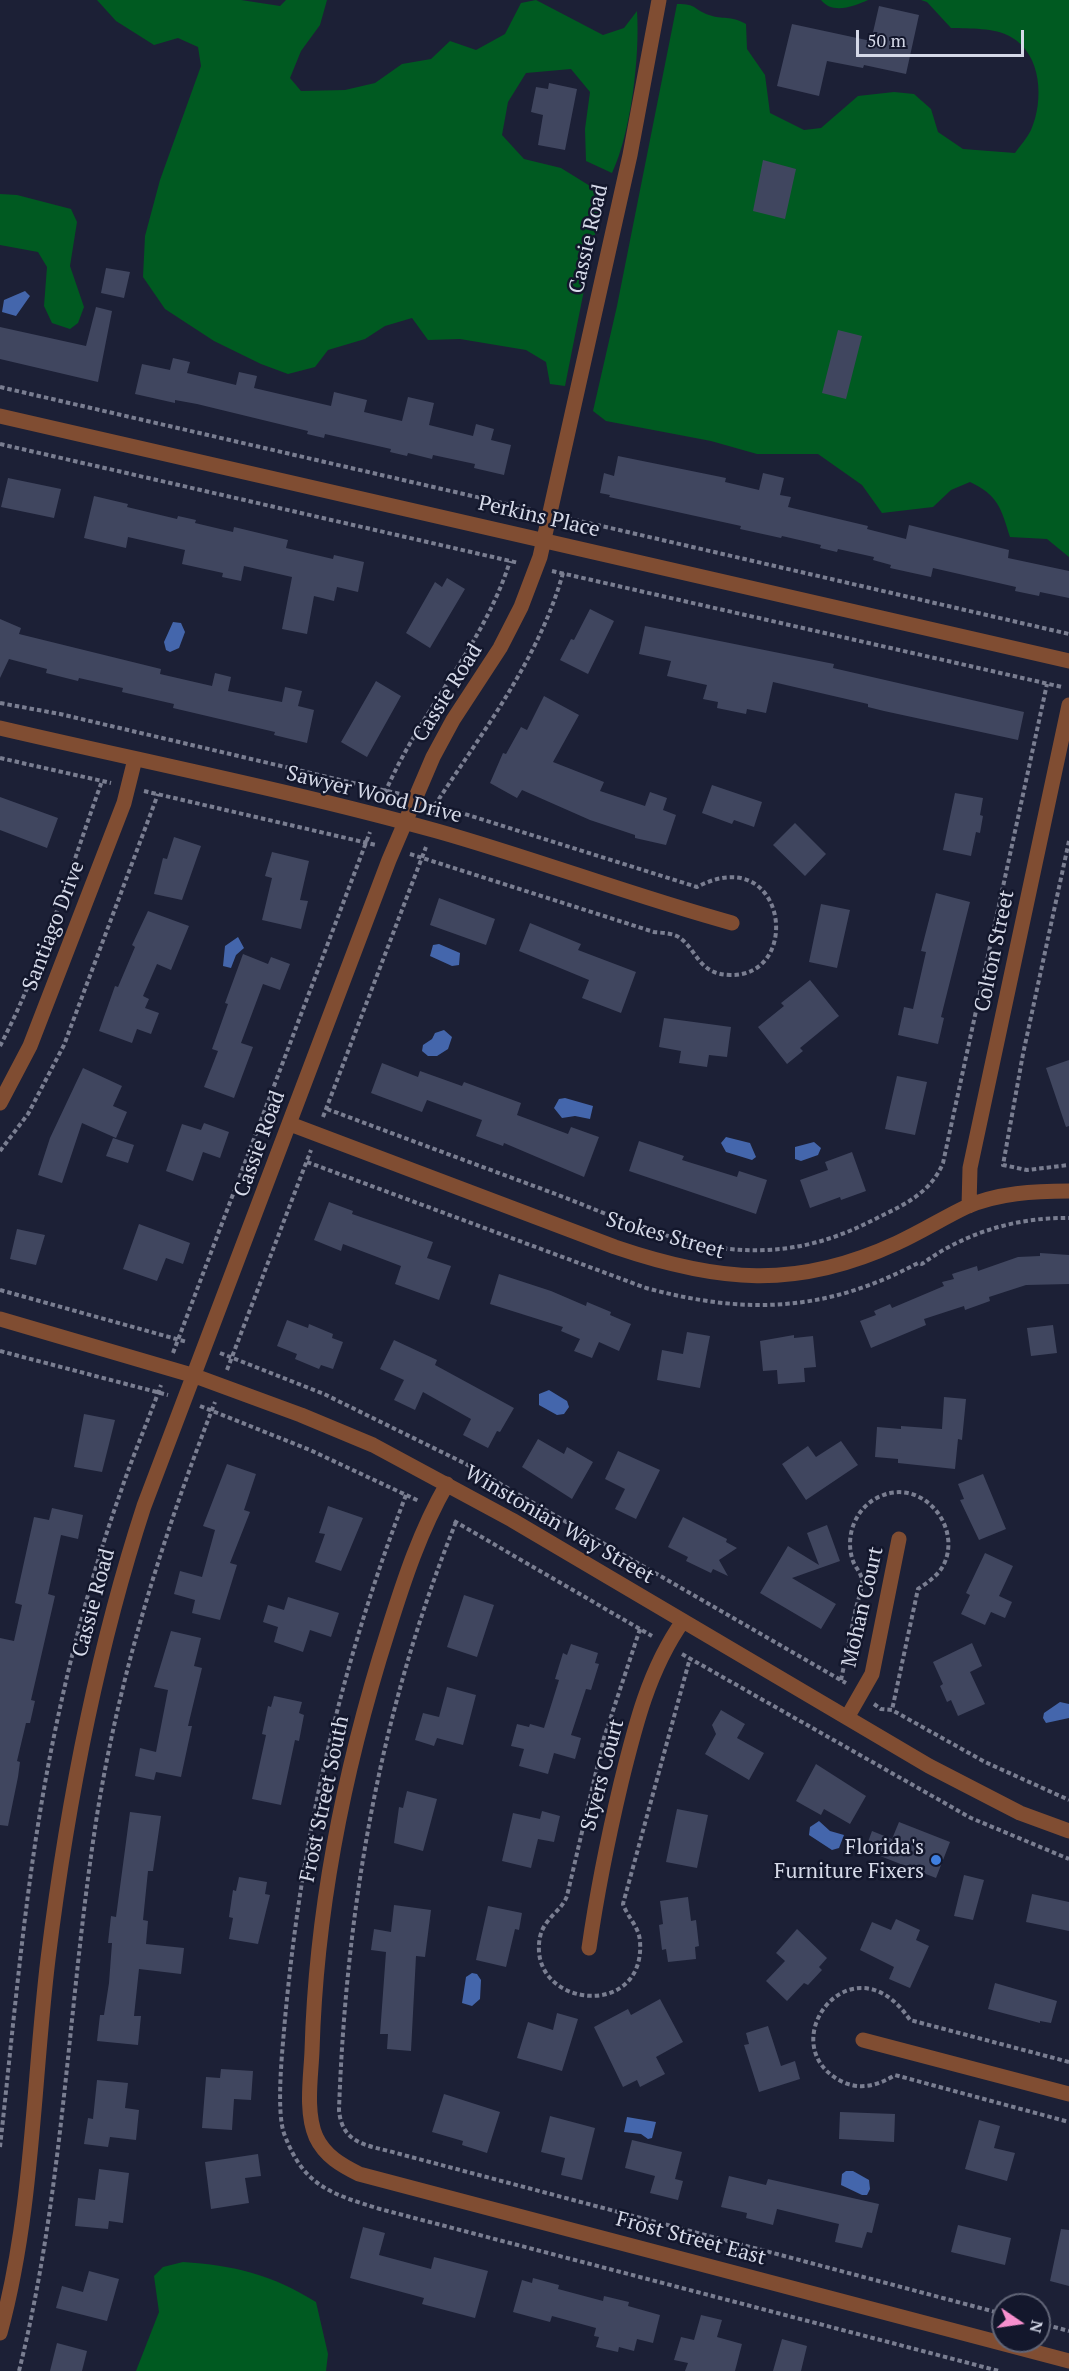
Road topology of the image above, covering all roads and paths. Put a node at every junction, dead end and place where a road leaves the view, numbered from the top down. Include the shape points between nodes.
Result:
1 (659, 0) edge
2 (0, 416) edge
3 (544, 540) junction
4 (563, 573) dead end
5 (1069, 661) edge
6 (1047, 684) dead end
7 (1069, 705) edge
8 (0, 728) edge
9 (135, 759) junction
10 (102, 781) dead end
11 (158, 794) dead end
12 (404, 823) junction
13 (430, 830) junction
14 (1069, 841) edge
15 (732, 923) dead end
16 (0, 1046) edge
17 (0, 1102) edge
18 (327, 1109) junction
19 (290, 1124) junction
20 (317, 1134) junction
21 (0, 1151) edge
22 (1069, 1165) edge
23 (1069, 1191) edge
24 (969, 1206) junction
25 (0, 1319) edge
26 (0, 1351) edge
27 (195, 1376) junction
28 (221, 1386) junction
29 (185, 1401) junction
30 (212, 1410) junction
31 (447, 1484) junction
32 (406, 1495) junction
33 (433, 1509) junction
34 (456, 1522) junction
35 (899, 1539) dead end
36 (683, 1622) junction
37 (667, 1645) junction
38 (848, 1716) junction
39 (1069, 1831) edge
40 (1069, 1859) edge
41 (589, 1948) dead end
42 (863, 2040) dead end
43 (1069, 2094) edge
44 (316, 2137) joint
45 (991, 2311) edge
46 (1051, 2326) edge
47 (1069, 2331) edge
48 (0, 2333) edge
49 (1069, 2361) edge
50 (19, 2371) edge
51 (999, 2371) edge

1 - 3 street, Cassie Road via 630,155
2 - 3 street, Perkins Place
3 - 5 street, Perkins Place
3 - 12 street, Cassie Road via 521,607 438,747
4 - 13 path via 555,602 533,650 435,805
6 - 18 path via 943,1163 937,1177 918,1196 844,1236 804,1246 730,1249 620,1220
7 - 24 street, Colton Street via 970,1168
8 - 9 street, Sawyer Wood Drive
9 - 12 street, Sawyer Wood Drive
9 - 17 street, Santiago Drive via 124,803 30,1046
10 - 16 path
11 - 21 path via 64,1045 28,1114
12 - 13 street, Sawyer Wood Drive
12 - 19 street, Cassie Road
13 - 15 street, Sawyer Wood Drive
13 - 18 path
14 - 22 path via 1003,1166 1027,1170
18 - 20 path
19 - 20 street, Stokes Street
19 - 27 street, Cassie Road
20 - 24 street, Stokes Street via 615,1247 728,1276 787,1276 856,1260
20 - 28 path
23 - 24 street, Stokes Street via 1028,1191
25 - 27 street, Winstonian Way Street
26 - 29 path
27 - 28 street, Winstonian Way Street
27 - 29 street, Cassie Road
28 - 30 path
28 - 31 street, Winstonian Way Street via 373,1445
29 - 30 path
29 - 48 street, Cassie Road via 122,1572 88,1711 48,1959 12,2283
30 - 32 path via 310,1449
30 - 50 path via 141,1616 100,1796 47,2238
31 - 33 street, Frost Street South
31 - 36 street, Winstonian Way Street
32 - 33 path
32 - 51 path via 371,1590 340,1695 302,1875 282,2051 283,2133 301,2168 314,2183 336,2196 380,2209
33 - 34 path
33 - 44 street, Frost Street South via 410,1561 370,1689 337,1830 313,2020 310,2093
34 - 37 path
34 - 45 path via 407,1663 366,1828 342,2020 339,2110 340,2124 348,2137 396,2154
35 - 38 street, Mohan Court via 872,1674
36 - 37 street, Styers Court
36 - 38 street, Winstonian Way Street
37 - 40 path via 971,1818
37 - 41 street, Styers Court via 651,1678 629,1752 601,1868
38 - 39 street, Winstonian Way Street via 928,1766 1020,1813
42 - 43 street
44 - 49 street, Frost Street East via 334,2162 359,2174
46 - 47 path

